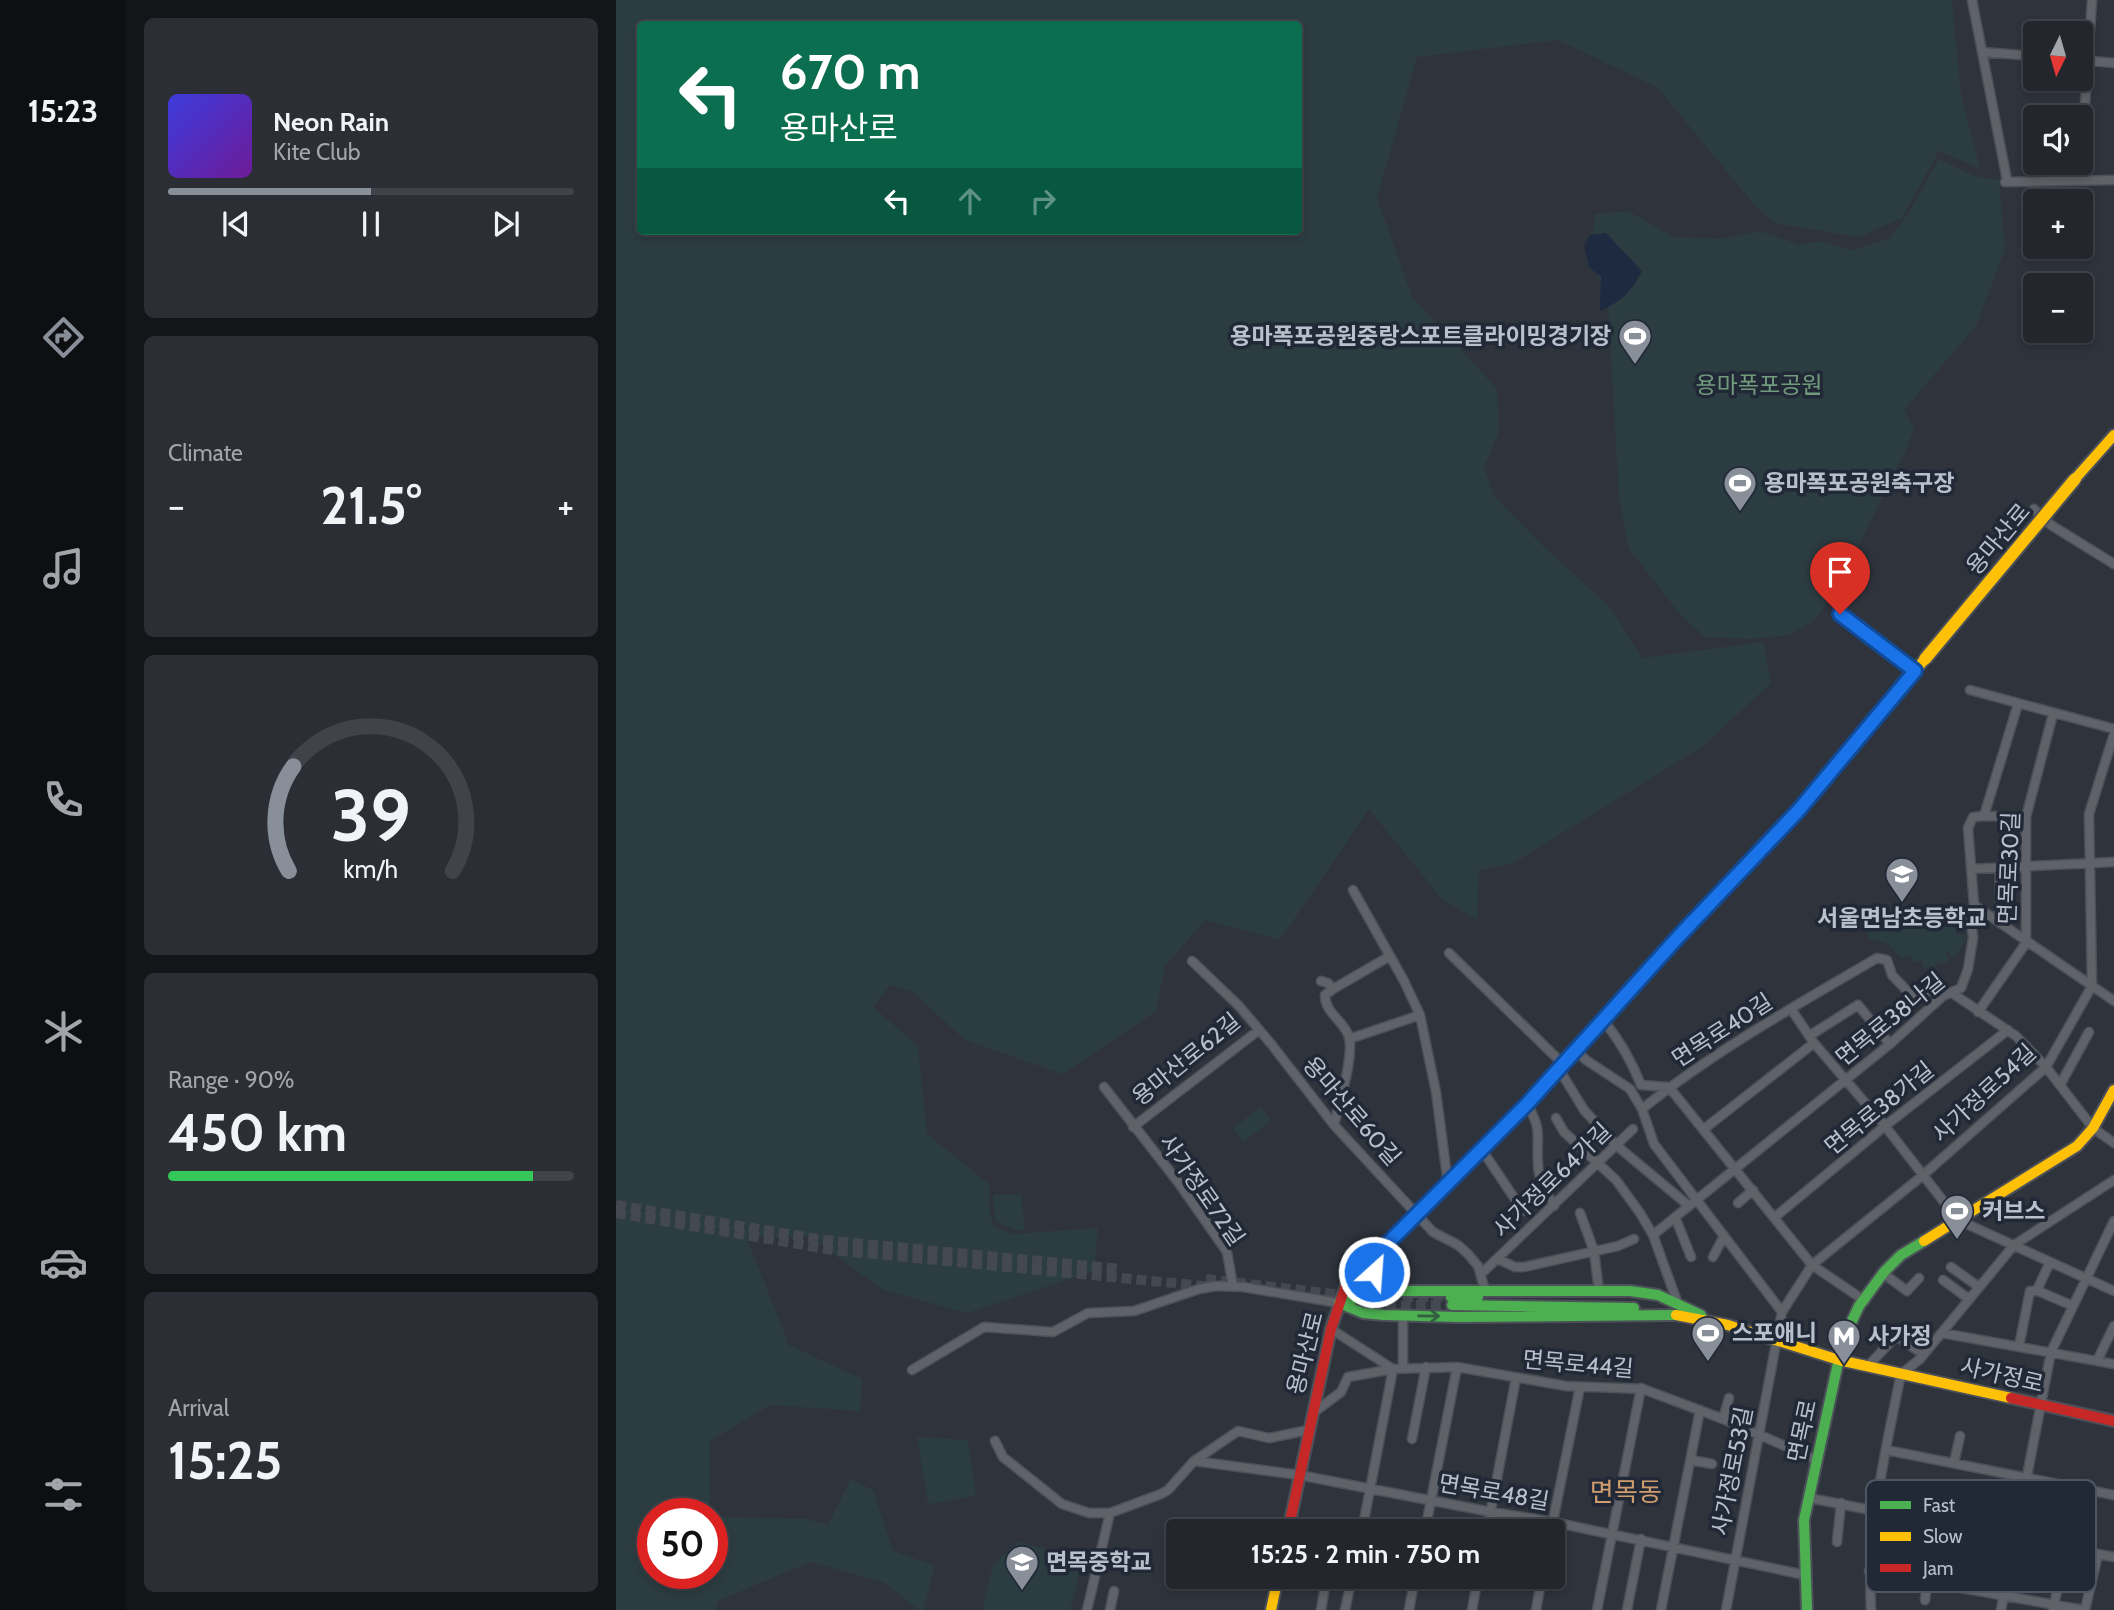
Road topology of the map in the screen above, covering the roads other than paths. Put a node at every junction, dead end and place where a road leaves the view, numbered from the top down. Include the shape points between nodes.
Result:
1 (1972, 0) edge
2 (2092, 0) edge
3 (2090, 21) edge
4 (1982, 52) junction
5 (2023, 55) edge
6 (2093, 61) edge
7 (2114, 63) edge
8 (2084, 91) edge
9 (2080, 180) junction
10 (2114, 180) edge
11 (2114, 435) edge
12 (2034, 509) dead end
13 (2114, 564) edge
14 (1840, 614) dead end
15 (1915, 671) junction
16 (1970, 690) dead end
17 (2018, 704) junction
18 (2053, 714) junction
19 (2114, 732) edge
20 (1984, 816) junction
21 (2026, 817) junction
22 (2114, 862) edge
23 (2088, 863) junction
24 (2027, 867) junction
25 (2000, 868) junction
26 (1971, 869) junction
27 (1353, 890) dead end
28 (1974, 905) junction
29 (1998, 922) junction
30 (2026, 943) junction
31 (1448, 953) dead end
32 (1390, 956) junction
33 (1192, 961) dead end
34 (1321, 981) dead end
35 (2092, 986) junction
36 (1333, 989) junction
37 (1952, 993) junction
38 (2114, 1001) edge
39 (1791, 1009) junction
40 (1979, 1012) junction
41 (1420, 1015) junction
42 (1604, 1021) junction
43 (1259, 1030) junction
44 (2008, 1030) junction
45 (2089, 1032) dead end
46 (1349, 1039) junction
47 (1812, 1040) junction
48 (1891, 1045) junction
49 (1577, 1051) junction
50 (1562, 1067) junction
51 (2046, 1067) junction
52 (1847, 1079) junction
53 (2060, 1085) junction
54 (1104, 1087) dead end
55 (1669, 1087) junction
56 (2114, 1090) edge
57 (1527, 1104) junction
58 (1642, 1109) junction
59 (1556, 1118) dead end
60 (1334, 1125) junction
61 (1885, 1126) junction
62 (1133, 1127) junction
63 (2093, 1128) junction
64 (1633, 1129) dead end
65 (1704, 1129) junction
66 (2114, 1143) edge
67 (1616, 1144) junction
68 (1482, 1150) junction
69 (1596, 1163) junction
70 (1737, 1169) junction
71 (1922, 1176) junction
72 (2114, 1180) edge
73 (1448, 1184) junction
74 (1753, 1190) junction
75 (1693, 1203) junction
76 (1738, 1203) dead end
77 (1554, 1206) junction
78 (1523, 1211) dead end
79 (1580, 1213) dead end
80 (1417, 1215) junction
81 (1675, 1217) junction
82 (1775, 1217) junction
83 (1958, 1220) junction
84 (2114, 1221) edge
85 (1653, 1235) junction
86 (1724, 1236) junction
87 (1634, 1239) dead end
88 (2014, 1245) junction
89 (1594, 1251) junction
90 (1377, 1254) junction
91 (1691, 1257) dead end
92 (1713, 1257) dead end
93 (1498, 1259) junction
94 (2050, 1262) junction
95 (1812, 1265) junction
96 (1951, 1267) dead end
97 (1481, 1274) junction
98 (1884, 1274) junction
99 (1919, 1278) dead end
100 (2086, 1278) junction
101 (1943, 1280) dead end
102 (1233, 1286) junction
103 (1979, 1287) junction
104 (1485, 1290) junction
105 (2037, 1290) junction
106 (1390, 1291) junction
107 (1599, 1291) junction
108 (2114, 1291) edge
109 (1969, 1299) junction
110 (1864, 1301) junction
111 (1339, 1303) junction
112 (2073, 1306) junction
113 (1677, 1307) junction
114 (1782, 1312) junction
115 (1384, 1315) junction
116 (1403, 1316) junction
117 (2114, 1326) edge
118 (1331, 1329) junction
119 (1942, 1333) junction
120 (1775, 1340) junction
121 (2019, 1346) junction
122 (2051, 1352) junction
123 (1923, 1354) junction
124 (1839, 1360) junction
125 (2097, 1361) junction
126 (2114, 1364) edge
127 (1868, 1366) junction
128 (1403, 1367) junction
129 (1426, 1367) junction
130 (1457, 1367) junction
131 (1393, 1369) junction
132 (912, 1370) dead end
133 (1901, 1374) junction
134 (1516, 1378) junction
135 (1580, 1387) junction
136 (1641, 1388) junction
137 (1730, 1398) dead end
138 (2040, 1406) junction
139 (1700, 1410) junction
140 (1312, 1414) junction
141 (1723, 1419) junction
142 (2114, 1421) edge
143 (1308, 1430) junction
144 (1760, 1435) junction
145 (1960, 1436) dead end
146 (1412, 1439) dead end
147 (995, 1441) dead end
148 (1886, 1450) junction
149 (1691, 1460) junction
150 (1817, 1460) junction
151 (1194, 1461) junction
152 (1954, 1463) junction
153 (1712, 1464) dead end
154 (1299, 1475) junction
155 (2026, 1477) junction
156 (1881, 1480) edge
157 (2025, 1480) edge
158 (2041, 1480) edge
159 (1370, 1489) junction
160 (2096, 1491) edge
161 (2114, 1495) edge
162 (1809, 1498) junction
163 (1431, 1500) junction
164 (1841, 1503) junction
165 (1866, 1508) edge
166 (1491, 1512) junction
167 (1110, 1513) junction
168 (1290, 1519) edge
169 (1364, 1519) edge
170 (1427, 1519) edge
171 (1490, 1519) edge
172 (1519, 1519) edge
173 (1554, 1519) edge
174 (1565, 1528) edge
175 (1612, 1533) junction
176 (1642, 1539) junction
177 (1837, 1542) dead end
178 (1675, 1546) junction
179 (2098, 1554) joint
180 (2114, 1557) edge
181 (1734, 1559) junction
182 (2096, 1562) edge
183 (1805, 1575) junction
184 (1275, 1589) edge
185 (1324, 1589) edge
186 (1349, 1589) edge
187 (1413, 1589) edge
188 (1476, 1589) edge
189 (1540, 1589) edge
190 (1114, 1591) dead end
191 (1870, 1592) edge
192 (1926, 1592) edge
193 (1976, 1592) edge
194 (2004, 1592) edge
195 (2088, 1592) edge
196 (2003, 1597) junction
197 (1925, 1600) dead end
198 (2054, 1608) edge
199 (1087, 1610) edge
200 (1110, 1610) edge
201 (1271, 1610) edge
202 (1321, 1610) edge
203 (1345, 1610) edge
204 (1409, 1610) edge
205 (1472, 1610) edge
206 (1536, 1610) edge
207 (1597, 1610) edge
208 (1627, 1610) edge
209 (1661, 1610) edge
210 (1726, 1610) edge
211 (1807, 1610) edge
212 (1871, 1610) edge
213 (2001, 1610) edge
214 (2084, 1610) edge

1 - 4 street
2 - 3 street
4 - 5 street
4 - 9 street via 2005,182
6 - 7 street
8 - 9 street
9 - 10 street
11 - 15 main road, 용마산로, bridge
12 - 13 street via 2051,526
14 - 15 street
15 - 42 main road, 용마산로 via 1798,811
16 - 17 street
17 - 18 street
17 - 20 street, 면목로38나길
18 - 19 street
18 - 21 street, 면목로30길
19 - 23 street via 2089,814
20 - 21 street
20 - 26 street, 면목로38나길 via 1973,817 1968,828
21 - 24 street, 면목로30길
22 - 23 street
23 - 24 street
23 - 35 street
24 - 25 street
24 - 30 street, 면목로30길
25 - 26 street
25 - 29 street
26 - 28 street, 면목로38나길
27 - 32 street
28 - 29 street
28 - 37 street, 면목로38나길 via 1968,969 1961,988
29 - 30 street
30 - 35 street
30 - 40 street, 면목로30길
31 - 50 street
32 - 36 street
32 - 41 street
33 - 43 street, 용마산로62길
34 - 36 street
35 - 38 street
35 - 51 street, 사가정로54길
36 - 46 street via 1325,995 1326,1005
37 - 39 street via 1910,994 1892,975 1887,960 1877,958
37 - 40 street
37 - 48 street, 면목로38나길 via 1943,996
39 - 47 street, 면목로40길
39 - 55 street, 면목로40길
40 - 44 street
41 - 46 street
41 - 73 street
42 - 49 main road, 용마산로
42 - 55 street via 1634,1065 1641,1085
43 - 60 street, 용마산로60길
43 - 62 street, 용마산로62길
44 - 51 street
44 - 61 street, 면목로38가길
45 - 53 street
46 - 60 street via 1346,1078
47 - 48 street via 1858,1005
47 - 52 street, 면목로40길
47 - 65 street
48 - 52 street, 면목로38나길
49 - 50 main road, 용마산로
49 - 58 street via 1630,1089
50 - 57 main road, 용마산로
50 - 67 street via 1584,1110
51 - 53 street
51 - 71 street, 사가정로54길
52 - 61 street, 면목로40길
52 - 70 street, 면목로38나길
53 - 63 street
54 - 62 street, 사가정로72길
55 - 58 street, 면목로40길
55 - 65 street
56 - 63 main road, 면목로
57 - 68 main road, 용마산로
57 - 77 street via 1539,1130 1540,1180
58 - 75 street via 1654,1144
59 - 69 street
60 - 80 street, 용마산로60길
61 - 71 street, 면목로40길
61 - 82 street, 면목로38가길
62 - 102 street, 사가정로72길 via 1227,1252
63 - 66 street
63 - 83 main road, 면목로 via 2077,1146
64 - 67 street, 사가정로64가길
65 - 70 street
67 - 69 street, 사가정로64가길
67 - 75 street
68 - 73 main road, 용마산로
68 - 78 street
69 - 77 street, 사가정로64가길
69 - 85 street via 1616,1180
70 - 74 street
70 - 75 street, 면목로38나길
71 - 83 street, 면목로40길
71 - 95 street, 사가정로54길
72 - 88 street
73 - 80 main road, 용마산로
74 - 76 street
74 - 82 street
75 - 81 street, 면목로38나길
75 - 86 street
77 - 93 street, 사가정로64가길
79 - 89 street
80 - 90 main road, 용마산로
80 - 97 street, 용마산로60길 via 1433,1232 1468,1254
81 - 85 street, 면목로38나길
81 - 91 street
82 - 95 street
83 - 88 street
83 - 98 main road, 면목로 via 1905,1251
84 - 100 street
85 - 113 street
86 - 92 street
86 - 114 street
87 - 89 street, 사가정로64가길
88 - 94 street
88 - 103 street
89 - 93 street, 사가정로64가길 via 1519,1268
89 - 107 street
90 - 106 main road via 1375,1274
90 - 111 main road, 용마산로 via 1348,1283
93 - 97 street, 사가정로64가길
94 - 100 street
94 - 105 street
95 - 110 street
95 - 114 street, 사가정로54길
96 - 103 street
97 - 104 street
98 - 99 street via 1907,1291
98 - 110 main road, 면목로
100 - 108 street
100 - 112 street
101 - 109 street
102 - 111 street
102 - 132 street via 1199,1289 1134,1311 1090,1313 1054,1332 984,1327
103 - 109 street
104 - 106 main road
104 - 107 main road
105 - 112 street
105 - 121 street via 2029,1292
106 - 111 main road
106 - 115 main road via 1376,1303
107 - 113 main road via 1644,1292
109 - 119 street
110 - 124 main road, 면목로 via 1847,1327
111 - 115 main road
111 - 118 main road, 용마산로
112 - 122 street
113 - 113 main road via 1600,1296 1451,1301 1642,1309
116 -> 113 main road via 1553,1317
113 - 120 main road, 사가정로
114 - 120 street, 사가정로54길
115 - 116 main road
116 - 128 street
117 - 125 street
118 - 131 street
118 - 140 main road, 용마산로
119 - 121 street
119 - 123 street
120 - 124 main road, 사가정로
120 - 144 street, 사가정로53길
121 - 122 street
122 - 125 street
122 - 138 street
123 - 127 street via 1896,1336
123 - 133 street
124 - 127 main road, 사가정로
124 - 150 main road, 면목로
125 - 126 street
127 - 133 main road, 사가정로
128 - 129 street, 면목로44길
128 - 131 street, 면목로44길
129 - 130 street, 면목로44길
129 - 146 street
130 - 134 street, 면목로44길
130 - 163 street
131 - 140 street, 용마산로 via 1348,1377 1342,1391
131 - 159 street
133 - 138 main road, 사가정로
133 - 148 street
134 - 135 street, 면목로44길
134 - 166 street
135 - 136 street, 면목로44길
135 - 173 street
136 - 139 street, 면목로44길
136 - 175 street
137 - 141 street
138 - 142 main road, 사가정로
138 - 155 street
139 - 141 street, 면목로44길
139 - 149 street
140 - 143 main road, 용마산로
141 - 144 street, 면목로44길
143 - 151 street, 용마산로 via 1269,1438 1238,1431
143 - 154 main road, 용마산로
144 - 150 street, 면목로44길
144 - 181 street, 사가정로53길
145 - 152 street
147 - 167 street via 1003,1457 1062,1504 1089,1513
148 - 152 street
148 - 156 street
149 - 153 street
149 - 178 street
150 - 162 main road, 면목로
151 - 154 street, 면목로48길
151 - 167 street, 용마산로 via 1168,1490
152 - 155 street
154 - 159 street, 면목로48길
154 - 168 main road, 용마산로
155 - 157 street
155 - 158 street
159 - 163 street, 면목로48길
159 - 169 street
160 - 161 street
162 - 164 street
162 - 183 main road, 면목로 via 1803,1536
163 - 166 street, 면목로48길
163 - 170 street
164 - 165 street
164 - 177 street
166 - 171 street
166 - 172 street, 면목로48길
167 - 199 street
174 - 175 street, 면목로48길
175 - 176 street, 면목로48길
175 - 207 street
176 - 178 street, 면목로48길
176 - 208 street
178 - 181 street, 면목로48길
178 - 209 street
179 - 180 street
179 - 182 street
181 - 183 street, 면목로48길
181 - 210 street, 사가정로53길
183 - 211 main road, 면목로
184 - 201 main road
185 - 202 street
186 - 203 street
187 - 204 street
188 - 205 street
189 - 206 street
190 - 200 street
191 - 212 street
192 - 197 street
193 - 196 street
194 - 196 street
195 - 214 street
196 - 198 street
196 - 213 street
198 - 214 street

